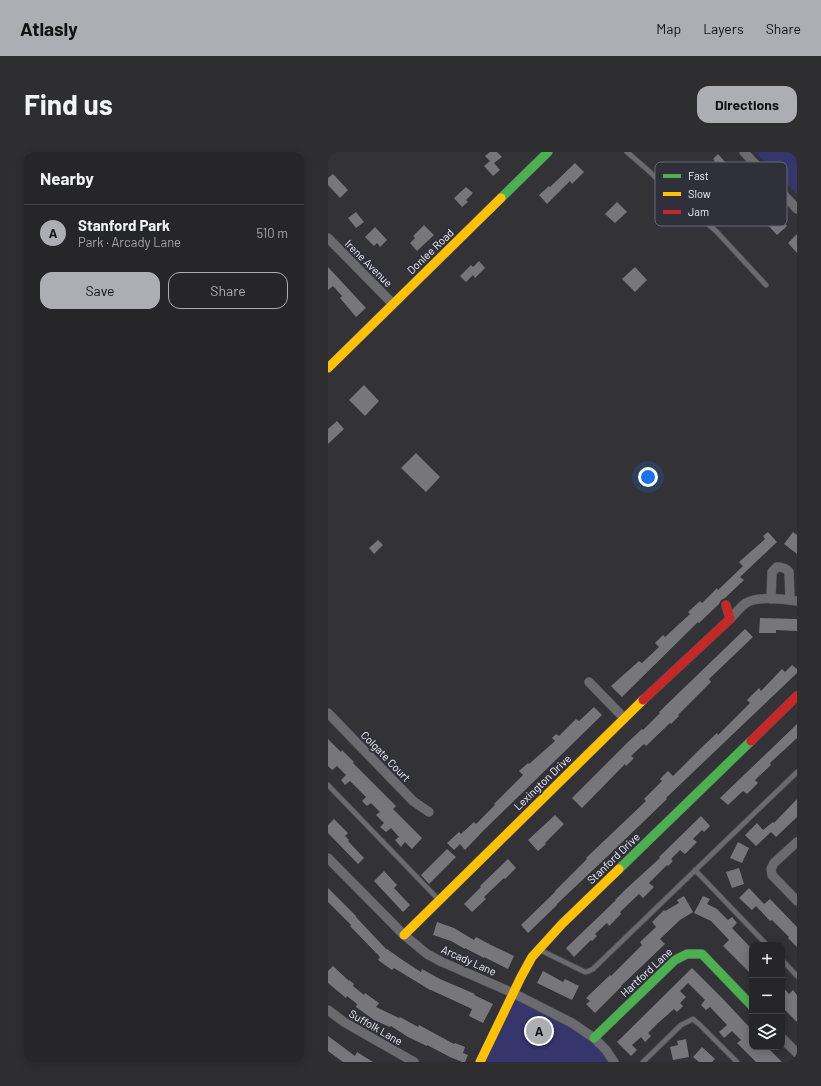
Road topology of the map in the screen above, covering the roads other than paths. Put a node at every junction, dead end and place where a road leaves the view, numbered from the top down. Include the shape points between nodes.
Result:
1 (548, 152) edge
2 (627, 152) edge
3 (744, 152) edge
4 (753, 162) edge
5 (655, 177) edge
6 (787, 198) edge
7 (797, 209) edge
8 (710, 226) edge
9 (328, 238) edge
10 (766, 285) dead end
11 (393, 304) junction
12 (328, 368) edge
13 (771, 599) junction
14 (794, 600) edge
15 (726, 605) dead end
16 (730, 619) junction
17 (588, 682) dead end
18 (797, 696) edge
19 (328, 713) edge
20 (624, 718) junction
21 (797, 772) edge
22 (328, 785) edge
23 (429, 812) dead end
24 (797, 842) edge
25 (328, 858) edge
26 (695, 870) junction
27 (439, 900) junction
28 (797, 901) edge
29 (404, 935) junction
30 (764, 942) edge
31 (539, 949) junction
32 (785, 963) edge
33 (797, 976) edge
34 (513, 993) junction
35 (749, 1003) edge
36 (328, 1010) edge
37 (594, 1038) junction
38 (785, 1041) edge
39 (797, 1054) edge
40 (414, 1062) edge
41 (480, 1062) edge
42 (614, 1062) edge
43 (643, 1062) edge
44 (737, 1062) edge

1 - 11 street, Donlee Road
2 - 5 lane
3 - 4 street
6 - 7 street
8 - 10 lane
9 - 11 street, Irene Avenue
11 - 12 street, Donlee Road
13 - 14 street
13 - 14 street via 772,572 777,567 782,567 789,572
13 - 16 street via 752,600
15 - 16 street
16 - 20 street, Lexington Drive
17 - 20 street
18 - 31 street, Stanford Drive
19 - 23 street, Colgate Court via 413,802
20 - 27 street, Lexington Drive
21 - 26 lane
22 - 27 lane
24 - 28 street via 774,863 771,869 772,875
25 - 29 street, Arcady Lane
26 - 30 lane
26 - 31 lane via 593,969 585,972
27 - 29 street, Lexington Drive
29 - 34 street, Arcady Lane via 437,960
31 - 34 street, Stanford Drive via 526,966
32 - 33 lane
34 - 37 street, Arcady Lane
34 - 41 street, Stanford Drive
35 - 37 street, Hartford Lane via 702,954 684,954 674,960
36 - 40 street, Suffolk Lane
37 - 42 street, Arcady Lane
38 - 39 street
43 - 44 lane via 681,1025 693,1020

